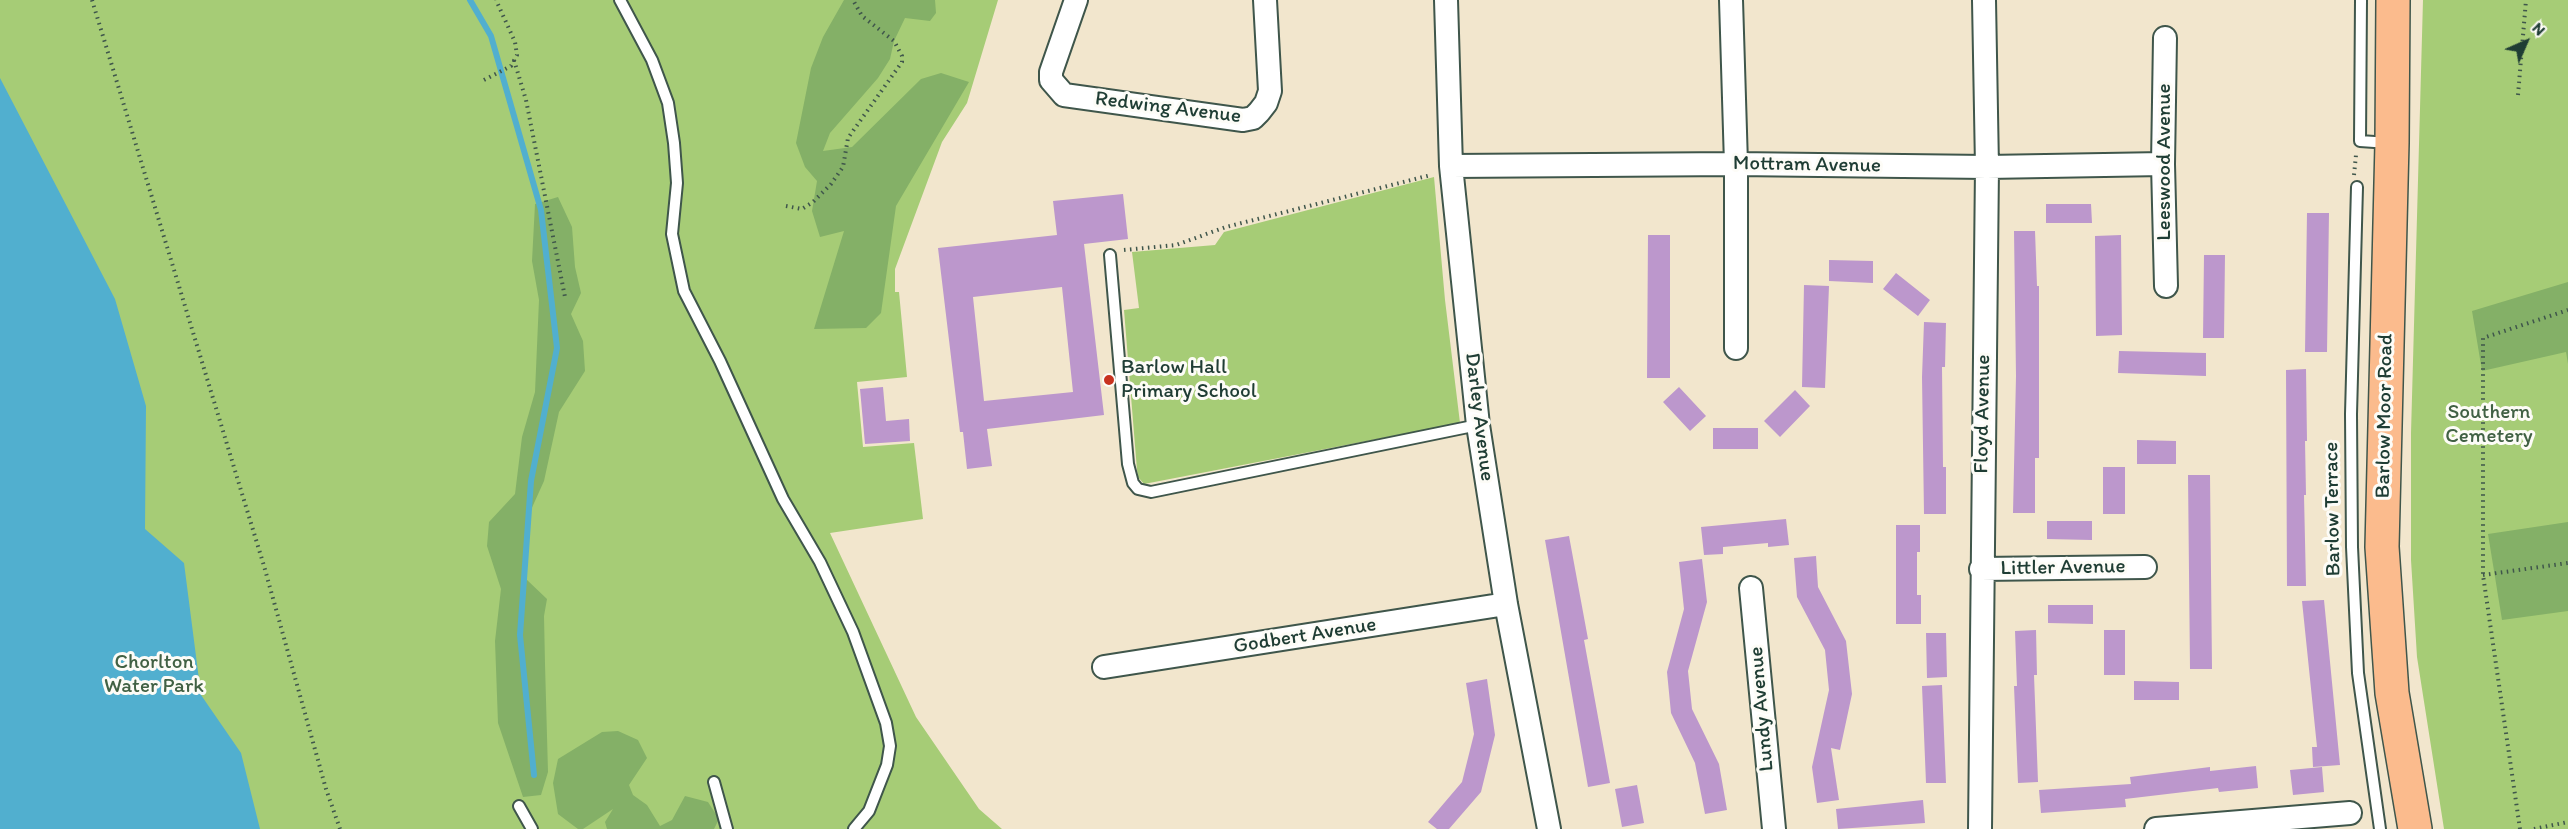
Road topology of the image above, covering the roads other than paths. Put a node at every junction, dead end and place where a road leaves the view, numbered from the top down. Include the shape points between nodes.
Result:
1 (620, 0) edge
2 (1076, 0) edge
3 (1265, 0) edge
4 (1446, 0) edge
5 (1731, 0) edge
6 (1984, 0) edge
7 (2361, 0) edge
8 (2393, 0) edge
9 (2165, 38) dead end
10 (2392, 143) junction
11 (1736, 164) junction
12 (2163, 164) junction
13 (1451, 166) junction
14 (1987, 167) junction
15 (2357, 187) road end
16 (1115, 253) road end
17 (2166, 286) dead end
18 (1736, 348) dead end
19 (1478, 425) junction
20 (2145, 567) dead end
21 (1981, 569) junction
22 (1751, 588) dead end
23 (1506, 604) junction
24 (1104, 667) dead end
25 (714, 782) dead end
26 (519, 806) dead end
27 (2350, 813) dead end
28 (532, 829) edge
29 (727, 829) edge
30 (854, 829) edge
31 (1549, 829) edge
32 (1774, 829) edge
33 (1980, 829) edge
34 (2157, 829) edge
35 (2380, 829) edge
36 (2415, 829) edge

1 - 30 lane via 652,60 668,103 676,173 672,234 684,291 783,499 820,562 852,632 886,723 890,746 887,765 869,811
2 - 3 street, Redwing Avenue via 1051,72 1051,80 1064,95 1244,120 1259,112 1270,91
4 - 13 street, Darley Avenue
5 - 11 street
6 - 14 street, Floyd Avenue
7 - 10 lane via 2360,141
8 - 10 main road, Barlow Moor Road
9 - 12 street, Leeswood Avenue
10 - 36 main road, Barlow Moor Road via 2382,547 2392,693
11 - 13 street, Mottram Avenue
11 - 14 street, Mottram Avenue
11 - 18 street
12 - 14 street, Mottram Avenue
12 - 17 street, Leeswood Avenue
13 - 19 street, Darley Avenue
14 - 21 street, Floyd Avenue
15 - 35 lane, Barlow Terrace via 2352,548 2358,673
16 - 19 lane via 1128,464 1138,489 1151,492
19 - 23 street, Darley Avenue
20 - 21 street, Littler Avenue
21 - 33 street, Floyd Avenue
22 - 32 street, Lundy Avenue
23 - 24 street, Godbert Avenue
23 - 31 street, Darley Avenue
25 - 29 lane
26 - 28 lane
27 - 34 street

